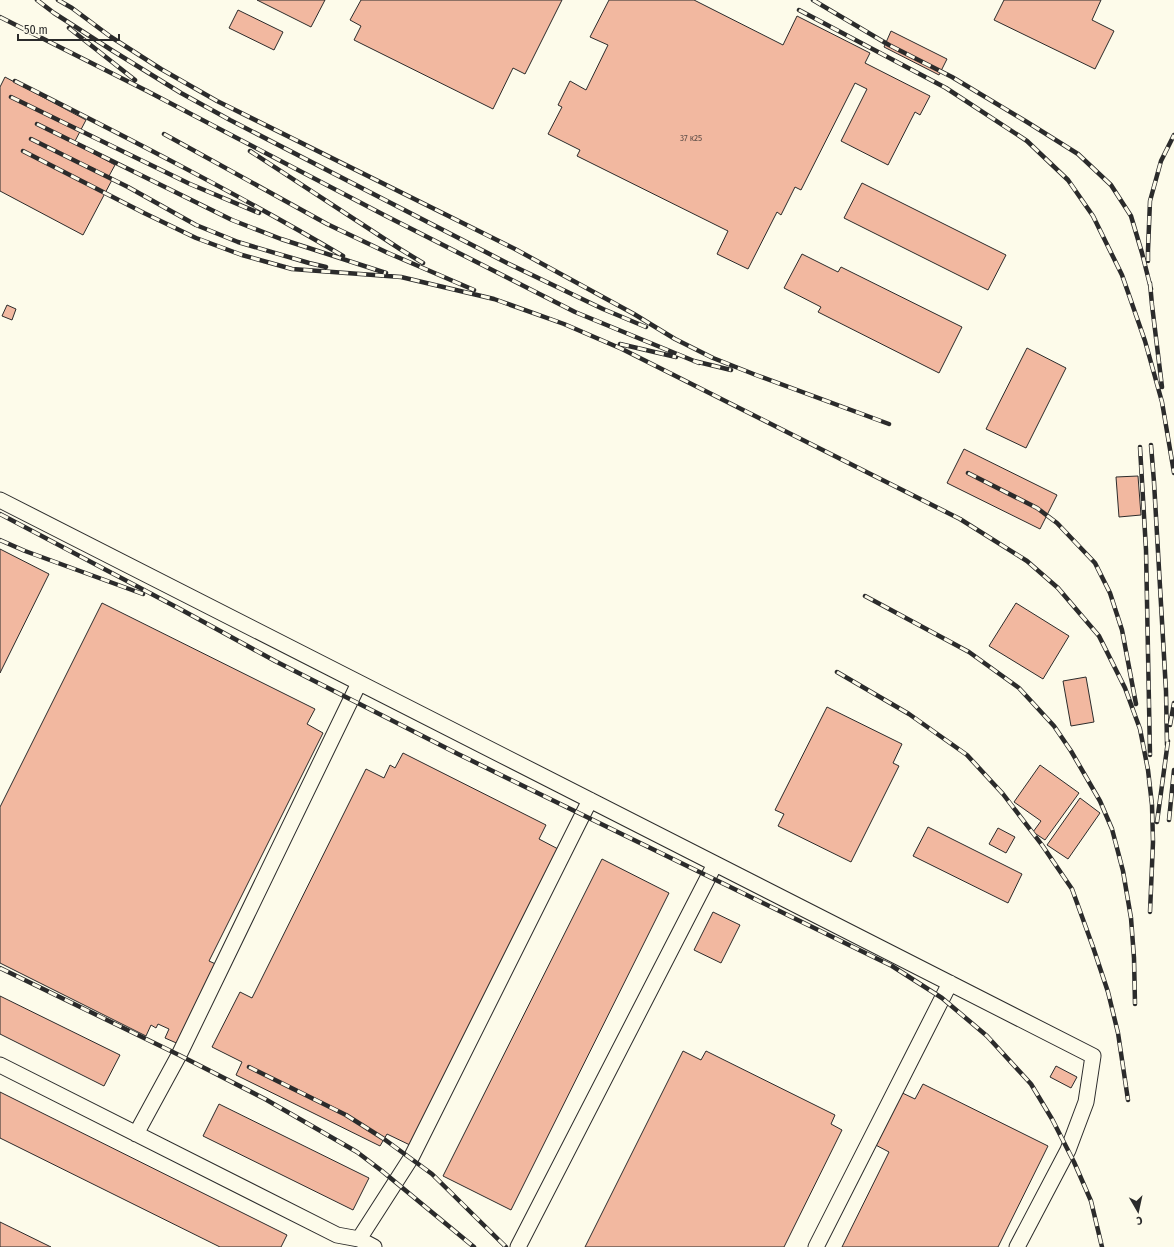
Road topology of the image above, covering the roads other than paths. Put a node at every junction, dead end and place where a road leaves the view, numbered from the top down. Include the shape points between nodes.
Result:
1 (0, 500) edge
2 (359, 683) junction
3 (590, 800) junction
4 (715, 864) junction
5 (950, 983) junction
6 (0, 1065) edge
7 (136, 1134) junction
8 (359, 1239) junction
9 (334, 1241) edge
10 (374, 1247) edge
11 (518, 1247) edge
12 (816, 1247) edge
13 (1017, 1247) edge

1 - 2 lane
2 - 3 lane
2 - 7 lane via 179,1055
3 - 4 lane
3 - 8 lane via 411,1158
4 - 5 lane
4 - 11 lane
5 - 12 lane
5 - 13 lane via 1093,1056 1086,1102 1068,1150
6 - 7 lane
7 - 9 lane
8 - 9 lane
8 - 10 lane

